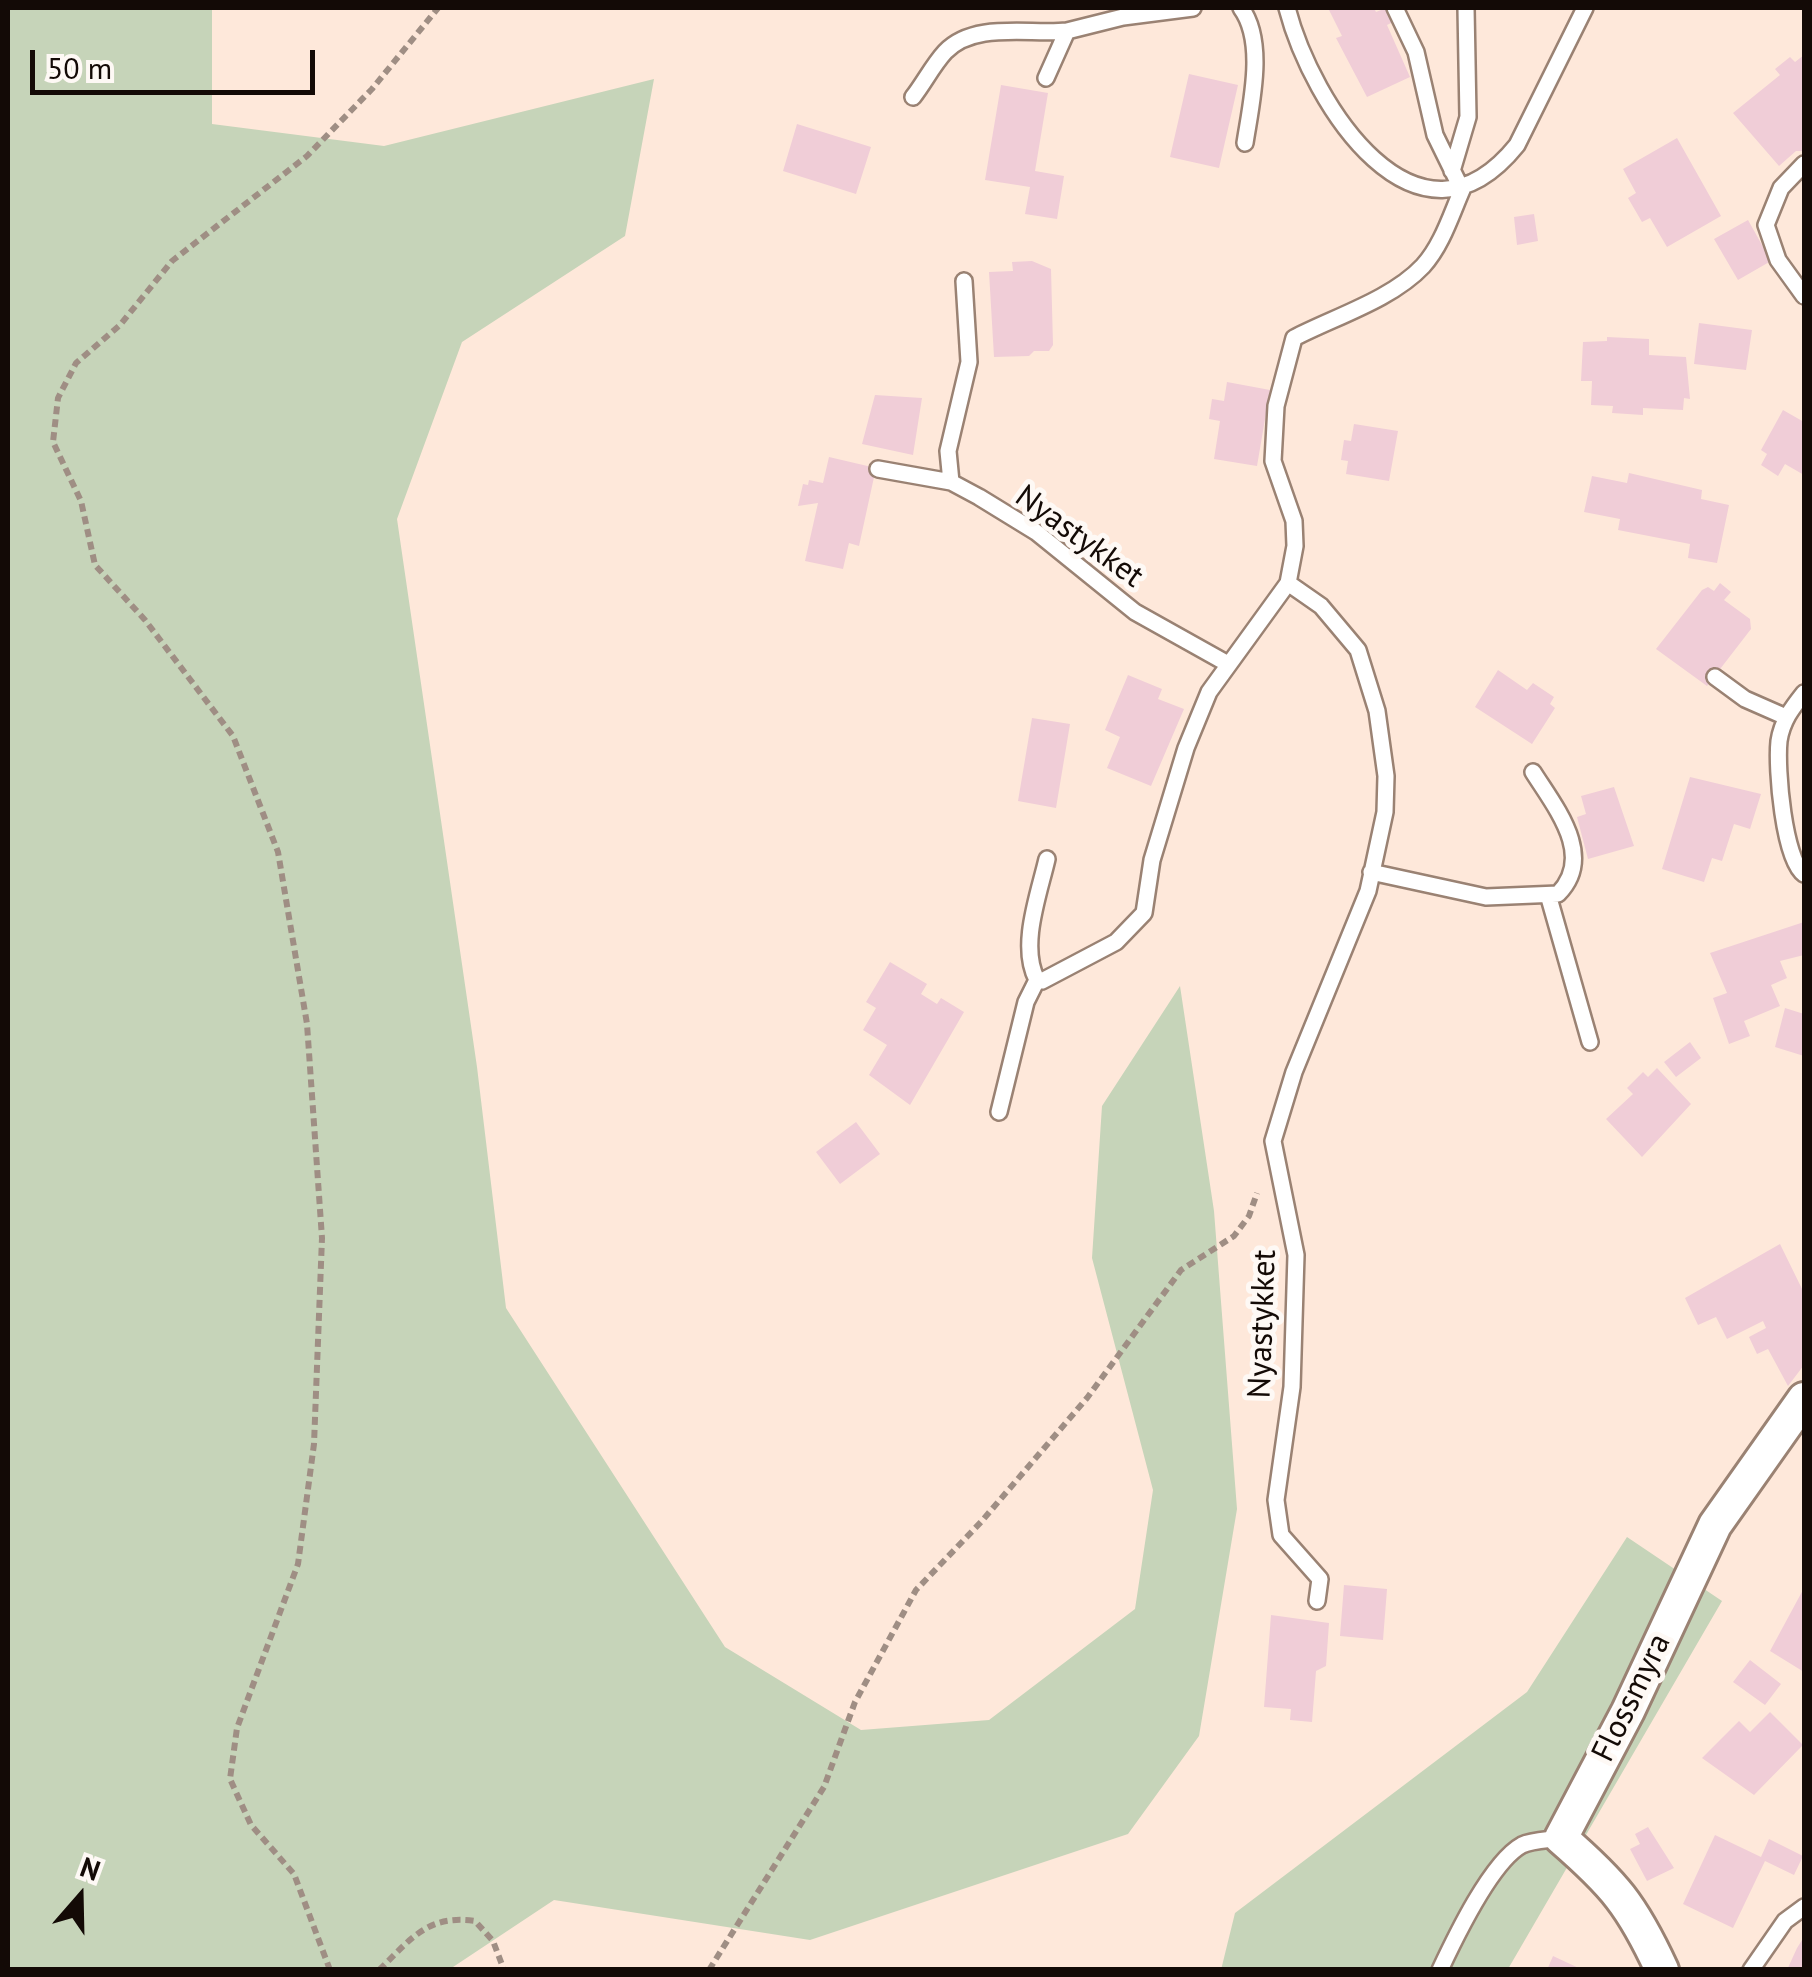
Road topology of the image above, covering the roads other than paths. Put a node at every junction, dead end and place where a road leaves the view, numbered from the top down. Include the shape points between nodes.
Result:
1 (1193, 8) edge
2 (1241, 8) edge
3 (1288, 8) edge
4 (1395, 8) edge
5 (1466, 8) edge
6 (1586, 8) edge
7 (1067, 32) junction
8 (1046, 78) dead end
9 (913, 97) dead end
10 (1245, 143) dead end
11 (1804, 164) edge
12 (1452, 171) junction
13 (1462, 190) junction
14 (964, 281) dead end
15 (1804, 296) edge
16 (878, 469) dead end
17 (952, 482) junction
18 (1288, 582) junction
19 (1228, 664) junction
20 (1715, 677) dead end
21 (1804, 693) edge
22 (1786, 717) junction
23 (1534, 772) dead end
24 (1047, 859) dead end
25 (1371, 872) junction
26 (1804, 874) edge
27 (1549, 898) junction
28 (1036, 980) junction
29 (1590, 1042) dead end
30 (999, 1112) dead end
31 (1804, 1399) edge
32 (1318, 1600) dead end
33 (1561, 1838) junction
34 (1804, 1908) edge
35 (1440, 1970) edge
36 (1662, 1970) edge
37 (1751, 1970) edge

1 - 7 lane
2 - 10 lane via 1252,48
3 - 13 lane via 1300,44 1358,145 1398,176
4 - 12 lane via 1416,52 1435,136
5 - 12 lane via 1468,117
6 - 13 lane via 1518,145
7 - 8 lane
7 - 9 lane via 966,38 946,50
11 - 15 lane via 1781,188 1766,225 1778,260
12 - 13 lane
13 - 18 lane via 1422,267 1391,290 1294,338 1276,406 1273,461 1294,521
14 - 17 lane via 969,362 948,451
16 - 17 lane, Nyastykket
17 - 19 lane, Nyastykket via 1036,532 1135,612
18 - 19 lane
18 - 25 lane, Nyastykket via 1344,629 1365,667 1386,776
19 - 28 lane via 1186,748 1152,860 1144,913 1116,942
20 - 22 lane
21 - 22 lane
22 - 26 lane via 1779,742 1783,818
23 - 27 lane via 1567,826 1574,859 1564,888
24 - 28 lane via 1032,933
25 - 27 lane via 1486,897
25 - 32 lane, Nyastykket via 1278,1116 1274,1161 1295,1241 1296,1286 1292,1386 1276,1500 1281,1535 1320,1579
27 - 29 lane
28 - 30 lane
31 - 33 street, Flossmyra via 1715,1525
33 - 35 lane via 1522,1845 1499,1869
33 - 36 street via 1613,1882 1636,1913
34 - 37 lane via 1785,1922

